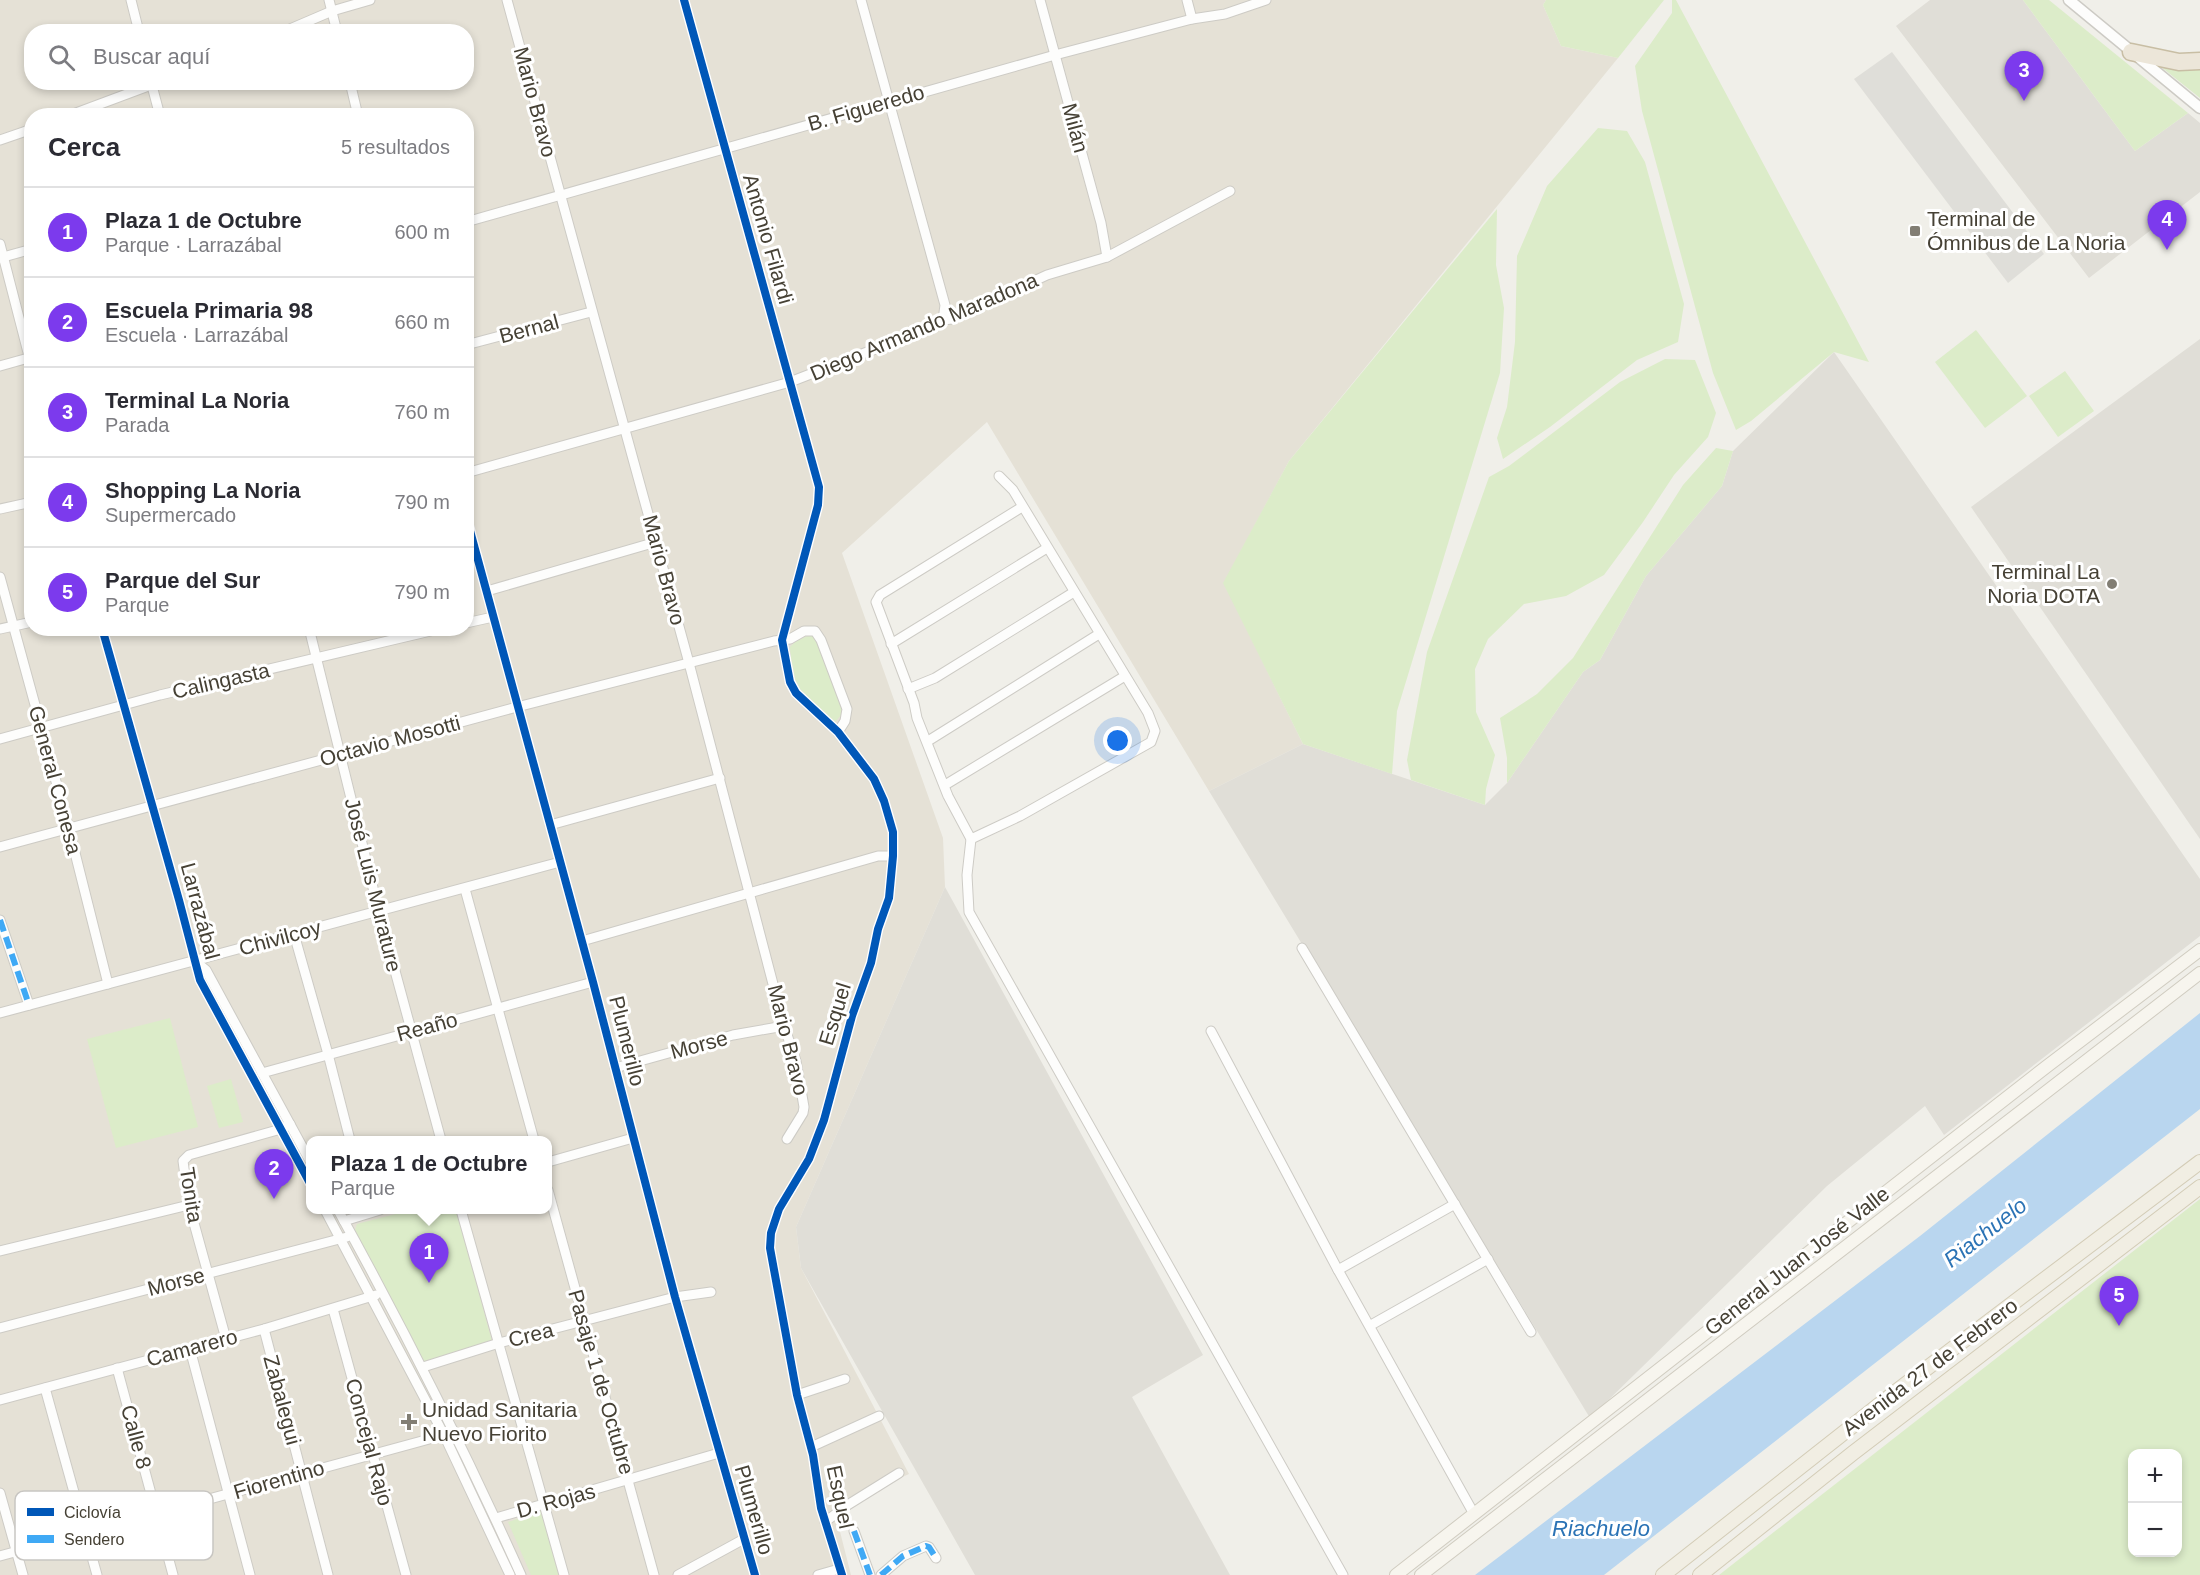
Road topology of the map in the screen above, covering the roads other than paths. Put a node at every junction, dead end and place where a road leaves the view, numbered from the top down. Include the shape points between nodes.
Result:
1 (131, 0) edge
2 (328, 0) edge
3 (370, 0) edge
4 (507, 0) edge
5 (684, 0) edge
6 (861, 0) edge
7 (1040, 0) edge
8 (1187, 0) edge
9 (1266, 0) edge
10 (2069, 0) edge
11 (332, 11) junction
12 (1192, 19) junction
13 (137, 24) edge
14 (302, 24) edge
15 (335, 24) edge
16 (2131, 52) junction
17 (1055, 55) junction
18 (2200, 62) edge
19 (138, 90) edge
20 (155, 90) edge
21 (352, 90) edge
22 (889, 102) junction
23 (90, 108) edge
24 (158, 108) edge
25 (356, 108) edge
26 (2200, 108) edge
27 (24, 132) edge
28 (0, 140) edge
29 (724, 148) junction
30 (1230, 191) dead end
31 (560, 195) junction
32 (474, 220) edge
33 (0, 244) edge
34 (24, 251) edge
35 (1107, 257) junction
36 (2, 258) edge
37 (591, 312) junction
38 (943, 320) junction
39 (24, 336) edge
40 (474, 343) edge
41 (24, 362) edge
42 (0, 366) edge
43 (790, 382) junction
44 (624, 428) junction
45 (474, 472) edge
46 (999, 476) dead end
47 (819, 487) joint
48 (24, 504) edge
49 (1022, 507) junction
50 (0, 509) edge
51 (656, 542) junction
52 (474, 545) edge
53 (1047, 548) junction
54 (0, 578) edge
55 (487, 591) junction
56 (1074, 592) junction
57 (493, 617) junction
58 (474, 621) edge
59 (24, 624) edge
60 (12, 626) junction
61 (0, 629) edge
62 (1100, 634) junction
63 (104, 636) edge
64 (311, 636) edge
65 (409, 636) edge
66 (782, 640) junction
67 (891, 644) junction
68 (316, 658) junction
69 (689, 663) junction
70 (1125, 676) junction
71 (908, 689) junction
72 (123, 704) junction
73 (517, 707) junction
74 (41, 729) junction
75 (838, 732) junction
76 (0, 739) edge
77 (928, 741) junction
78 (341, 755) junction
79 (720, 778) junction
80 (945, 785) junction
81 (152, 806) junction
82 (550, 825) junction
83 (69, 829) junction
84 (971, 839) junction
85 (0, 847) edge
86 (893, 856) junction
87 (560, 862) junction
88 (465, 888) junction
89 (750, 893) junction
90 (379, 912) junction
91 (0, 920) edge
92 (294, 934) junction
93 (582, 941) junction
94 (1302, 948) dead end
95 (2200, 950) edge
96 (195, 961) junction
97 (2200, 973) edge
98 (593, 982) junction
99 (108, 984) junction
100 (29, 1005) junction
101 (496, 1008) junction
102 (0, 1013) edge
103 (784, 1026) junction
104 (1211, 1031) dead end
105 (411, 1032) junction
106 (328, 1054) junction
107 (615, 1068) junction
108 (262, 1073) junction
109 (285, 1126) junction
110 (349, 1136) edge
111 (440, 1136) edge
112 (533, 1136) edge
113 (633, 1138) junction
114 (787, 1139) dead end
115 (306, 1155) edge
116 (552, 1161) edge
117 (2200, 1162) edge
118 (306, 1174) edge
119 (2200, 1187) edge
120 (1455, 1204) junction
121 (189, 1205) junction
122 (552, 1205) edge
123 (328, 1214) edge
124 (340, 1214) edge
125 (364, 1214) edge
126 (462, 1214) edge
127 (344, 1221) junction
128 (352, 1235) junction
129 (342, 1240) junction
130 (0, 1251) edge
131 (1488, 1259) junction
132 (1338, 1270) junction
133 (208, 1273) junction
134 (382, 1292) junction
135 (711, 1292) dead end
136 (675, 1297) junction
137 (372, 1298) junction
138 (333, 1309) junction
139 (584, 1322) junction
140 (1371, 1325) junction
141 (0, 1328) edge
142 (264, 1329) junction
143 (1531, 1332) dead end
144 (226, 1339) junction
145 (499, 1343) junction
146 (190, 1348) junction
147 (423, 1367) junction
148 (117, 1368) junction
149 (845, 1379) dead end
150 (45, 1388) junction
151 (797, 1395) junction
152 (0, 1400) edge
153 (879, 1416) dead end
154 (453, 1430) junction
155 (444, 1435) junction
156 (811, 1447) junction
157 (719, 1453) junction
158 (372, 1454) junction
159 (302, 1473) junction
160 (899, 1473) dead end
161 (629, 1481) junction
162 (74, 1491) edge
163 (151, 1491) edge
164 (0, 1493) edge
165 (228, 1494) junction
166 (213, 1498) edge
167 (543, 1504) junction
168 (1474, 1514) junction
169 (496, 1518) junction
170 (825, 1522) junction
171 (854, 1531) dead end
172 (744, 1539) junction
173 (15, 1546) edge
174 (15, 1553) edge
175 (0, 1556) edge
176 (936, 1558) dead end
177 (19, 1560) edge
178 (93, 1560) edge
179 (169, 1560) edge
180 (840, 1572) edge
181 (23, 1575) edge
182 (97, 1575) edge
183 (173, 1575) edge
184 (250, 1575) edge
185 (328, 1575) edge
186 (406, 1575) edge
187 (510, 1575) edge
188 (521, 1575) edge
189 (564, 1575) edge
190 (654, 1575) edge
191 (678, 1575) edge
192 (755, 1575) edge
193 (818, 1575) edge
194 (870, 1575) edge
195 (881, 1575) edge
196 (1343, 1575) edge
197 (1396, 1575) edge
198 (1421, 1575) edge
199 (1663, 1575) edge
200 (1700, 1575) edge

1 - 13 street
2 - 11 street
3 - 11 street
4 - 31 street, Mario Bravo
5 - 29 street, Antonio Filardi
6 - 22 street
7 - 17 street, Milán
8 - 12 street
9 - 12 street, B. Figueredo via 1225,14
10 - 16 street
11 - 14 street
11 - 15 street
12 - 17 street, B. Figueredo
16 - 18 highway via 2179,62
16 - 26 street
17 - 22 street, B. Figueredo
17 - 35 street, Milán
19 - 23 street
20 - 24 street
21 - 25 street
22 - 29 street, B. Figueredo
22 - 38 street via 945,305
27 - 28 street
29 - 31 street, B. Figueredo
29 - 43 street, Antonio Filardi
30 - 35 street, Diego Armando Maradona
31 - 32 street, B. Figueredo
31 - 37 street, Mario Bravo
33 - 36 street
34 - 36 street
35 - 38 street, Diego Armando Maradona via 1047,275 952,320
36 - 39 street
37 - 40 street, Bernal
37 - 44 street, Mario Bravo
38 - 43 street, Diego Armando Maradona
41 - 42 street
43 - 44 street, Diego Armando Maradona
43 - 47 street, Antonio Filardi
44 - 45 street, Diego Armando Maradona
44 - 51 street, Mario Bravo
46 - 49 street
47 - 66 street, Esquel via 818,505
48 - 50 street
49 - 53 street
49 - 67 street via 880,595 876,603
51 - 55 street
51 - 69 street, Mario Bravo
52 - 55 street, Plumerillo
53 - 56 street
53 - 67 street
54 - 60 street, General Conesa
55 - 57 street, Plumerillo
56 - 62 street
56 - 71 street via 935,678
57 - 58 street
57 - 73 street, Plumerillo
59 - 60 street
60 - 61 street
60 - 74 street, General Conesa
62 - 70 street
62 - 77 street
63 - 72 street, Larrazábal
64 - 68 street, José Luis Murature
65 - 68 street, Calingasta
66 - 69 street, Octavio Mosotti
66 - 75 street, Esquel via 792,688
66 - 75 street, Octavio Mosotti via 810,630 819,636 847,709
67 - 71 street
68 - 72 street, Calingasta
68 - 78 street, José Luis Murature
69 - 73 street, Octavio Mosotti
69 - 79 street, Mario Bravo
70 - 80 street
70 - 84 street via 1153,723 1151,742
71 - 77 street
72 - 74 street, Calingasta
72 - 81 street, Larrazábal
73 - 78 street, Octavio Mosotti
73 - 82 street, Plumerillo
74 - 76 street, Calingasta
74 - 83 street, General Conesa
75 - 86 street, Esquel via 878,787 893,832
77 - 80 street
78 - 81 street, Octavio Mosotti
78 - 90 street, José Luis Murature
79 - 82 street
79 - 89 street, Mario Bravo
80 - 84 street
81 - 83 street, Octavio Mosotti
81 - 96 street, Larrazábal
82 - 87 street, Plumerillo
83 - 85 street, Octavio Mosotti
83 - 99 street, General Conesa
84 - 196 street via 967,901 973,920
86 - 89 street via 878,856
86 - 151 street, Esquel via 889,898 824,1120 809,1159 778,1209 771,1233 770,1257
87 - 88 street, Chivilcoy
87 - 93 street, Plumerillo
88 - 90 street, Chivilcoy
88 - 101 street
89 - 93 street
89 - 103 street, Mario Bravo
90 - 92 street, Chivilcoy
90 - 105 street, José Luis Murature
91 - 100 street
92 - 96 street, Chivilcoy
92 - 106 street
93 - 98 street, Plumerillo
94 - 120 street
95 - 168 main road, General Juan José Valle
96 - 99 street, Chivilcoy
96 - 108 street, Larrazábal via 206,970
96 - 109 street, Larrazábal via 202,986
97 - 198 main road, General Juan José Valle
98 - 101 street, Reaño
98 - 107 street, Plumerillo
99 - 100 street, Chivilcoy
100 - 102 street, Chivilcoy
101 - 105 street, Reaño
101 - 112 street
103 - 107 street, Morse via 733,1035
103 - 114 street, Mario Bravo via 796,1061 804,1107
104 - 132 street
105 - 106 street, Reaño
105 - 111 street, José Luis Murature
106 - 108 street, Reaño
106 - 110 street
107 - 113 street, Plumerillo
108 - 109 street, Larrazábal
109 - 115 street, Larrazábal
109 - 118 street, Larrazábal
109 - 121 street, Tonita via 185,1157 182,1165
113 - 116 street
113 - 136 street, Plumerillo
117 - 199 main road, Avenida 27 de Febrero via 1898,1390
119 - 200 main road, Avenida 27 de Febrero
120 - 131 street
120 - 132 street
121 - 130 street
121 - 133 street, Tonita
122 - 139 street, Pasaje 1 de Octubre
123 - 129 street
124 - 127 street
125 - 127 street
126 - 145 street
127 - 128 street
128 - 129 street, Morse
128 - 134 street
129 - 133 street, Morse
129 - 137 street
131 - 140 street
131 - 143 street
132 - 140 street
133 - 141 street, Morse
133 - 144 street, Tonita
134 - 137 street, Camarero
134 - 147 street
135 - 136 street, Crea
136 - 139 street, Crea
136 - 157 street, Plumerillo
137 - 138 street, Camarero
137 - 155 street
138 - 142 street, Camarero
138 - 158 street, Concejal Rajo
139 - 145 street, Crea
139 - 161 street, Pasaje 1 de Octubre
140 - 168 street
142 - 144 street, Camarero
142 - 159 street, Zabalegui
144 - 146 street, Camarero
145 - 147 street, Crea
145 - 167 street
146 - 148 street, Camarero
146 - 165 street
147 - 154 street
148 - 150 street, Camarero
148 - 163 street, Calle 8
149 - 151 street
150 - 152 street, Camarero
150 - 162 street
151 - 156 street, Esquel
153 - 156 street
154 - 155 street, Fiorentino
154 - 169 street
155 - 158 street, Fiorentino
155 - 187 street
156 - 170 street, Esquel
157 - 161 street, D. Rojas
157 - 172 street, Plumerillo
158 - 159 street, Fiorentino
158 - 186 street, Concejal Rajo
159 - 165 street, Fiorentino
159 - 185 street, Zabalegui
160 - 170 street
161 - 167 street, D. Rojas
161 - 190 street, Pasaje 1 de Octubre
164 - 173 street
165 - 166 street, Fiorentino
165 - 184 street
167 - 169 street, D. Rojas
167 - 189 street
168 - 197 main road, General Juan José Valle
169 - 188 street
170 - 180 street, Esquel
171 - 194 street
172 - 191 street
172 - 192 street, Plumerillo
174 - 175 street, Fiorentino
176 - 195 street via 926,1546 903,1556
177 - 181 street
178 - 182 street
179 - 183 street, Calle 8
180 - 193 street

